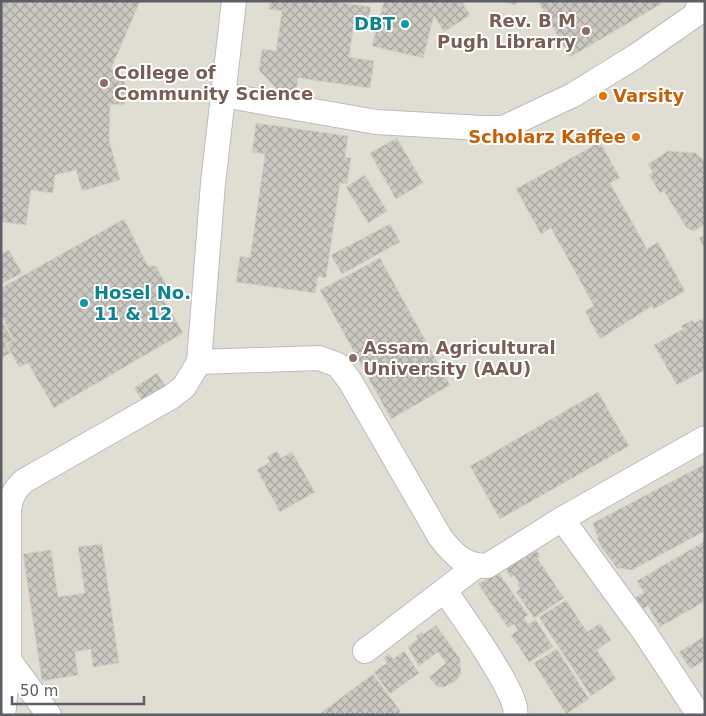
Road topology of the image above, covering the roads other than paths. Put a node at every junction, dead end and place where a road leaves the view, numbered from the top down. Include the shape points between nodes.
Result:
1 (234, 1) edge
2 (700, 9) edge
3 (223, 96) junction
4 (199, 362) junction
5 (705, 438) edge
6 (562, 519) junction
7 (476, 566) junction
8 (445, 592) junction
9 (366, 651) dead end
10 (9, 660) junction
11 (3, 715) edge
12 (48, 715) edge
13 (515, 715) edge
14 (698, 715) edge

1 - 3 lane
2 - 3 lane via 573,95 503,128 376,122
3 - 4 lane
4 - 7 lane via 318,358 338,365 440,537 452,553
4 - 10 lane via 184,387 171,397 15,489 10,499 7,538
5 - 6 lane
6 - 7 lane via 487,566
6 - 14 lane via 645,633
7 - 8 lane
8 - 9 lane
8 - 13 lane via 500,675 516,706
10 - 11 lane
10 - 12 lane

